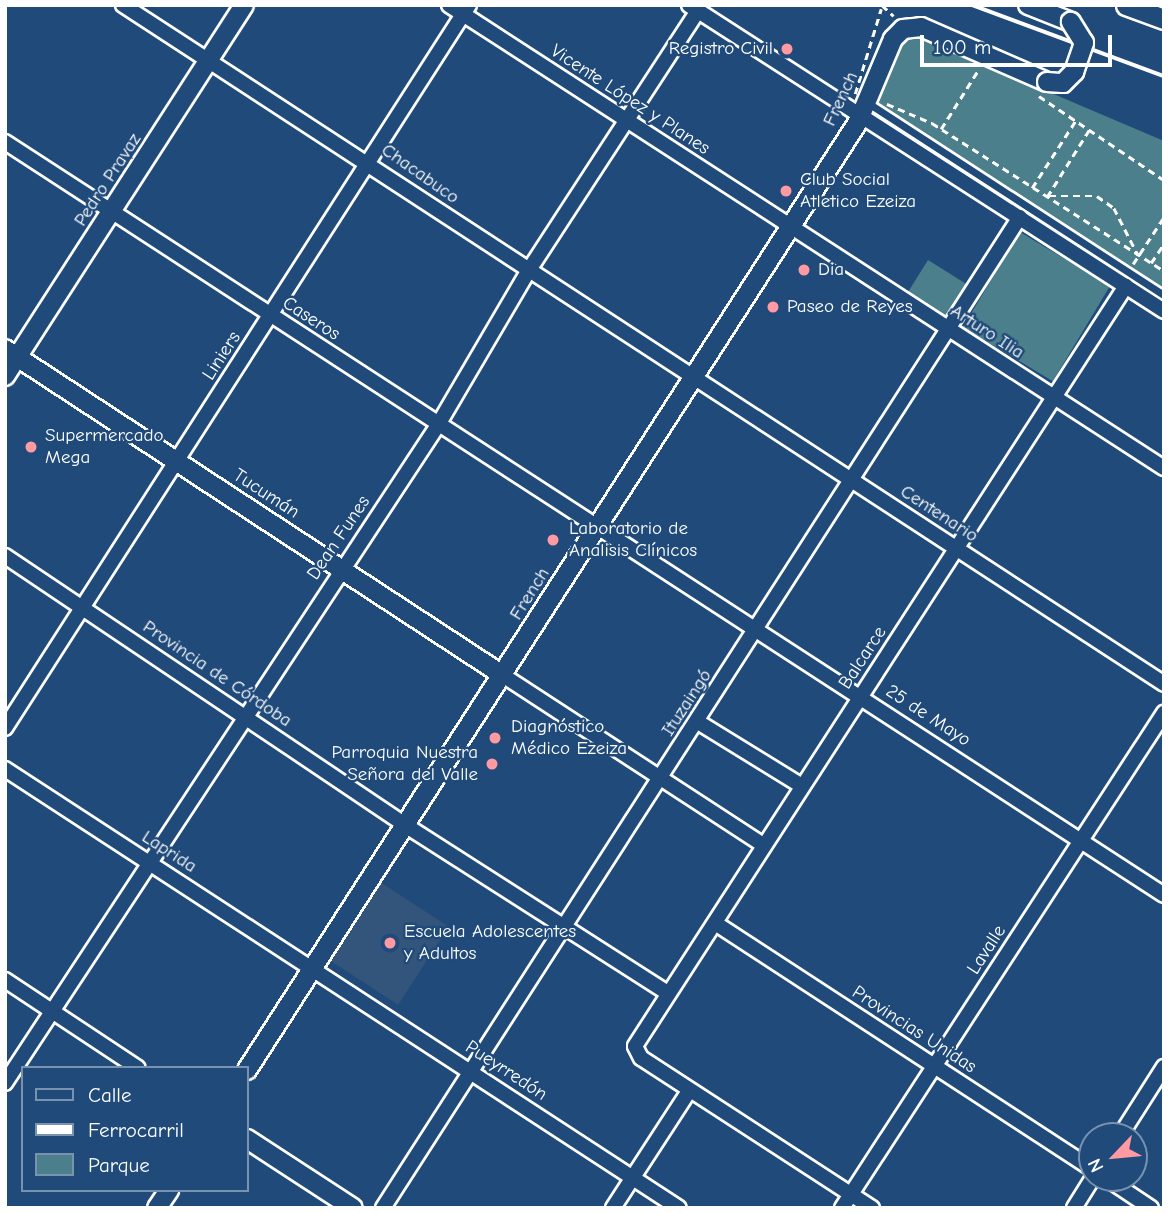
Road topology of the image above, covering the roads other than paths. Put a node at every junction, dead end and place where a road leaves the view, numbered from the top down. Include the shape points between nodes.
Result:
1 (123, 5) edge
2 (244, 5) edge
3 (449, 5) edge
4 (1028, 5) edge
5 (1126, 5) edge
6 (694, 8) edge
7 (466, 10) edge
8 (1164, 19) edge
9 (208, 61) junction
10 (867, 109) junction
11 (625, 120) junction
12 (5, 142) edge
13 (368, 161) junction
14 (1024, 211) junction
15 (113, 212) junction
16 (790, 228) junction
17 (527, 273) junction
18 (1128, 278) junction
19 (1164, 295) edge
20 (1164, 311) edge
21 (271, 316) junction
22 (949, 331) junction
23 (12, 353) edge
24 (5, 376) edge
25 (691, 381) junction
26 (1055, 398) junction
27 (438, 425) junction
28 (177, 461) junction
29 (1164, 468) edge
30 (853, 482) junction
31 (597, 528) junction
32 (956, 549) junction
33 (5, 556) edge
34 (342, 568) junction
35 (83, 606) junction
36 (758, 629) junction
37 (504, 676) junction
38 (1164, 684) edge
39 (862, 696) junction
40 (1164, 713) edge
41 (244, 716) junction
42 (698, 722) junction
43 (5, 728) edge
44 (5, 769) edge
45 (661, 778) junction
46 (802, 786) junction
47 (405, 825) junction
48 (1082, 841) junction
49 (763, 845) junction
50 (149, 862) junction
51 (1164, 895) edge
52 (715, 923) junction
53 (563, 926) junction
54 (311, 968) junction
55 (5, 980) edge
56 (668, 993) junction
57 (51, 1011) junction
58 (135, 1066) edge
59 (934, 1066) junction
60 (1164, 1067) edge
61 (248, 1068) edge
62 (472, 1071) junction
63 (5, 1083) edge
64 (689, 1091) junction
65 (1129, 1122) edge
66 (248, 1140) edge
67 (1078, 1160) edge
68 (633, 1177) junction
69 (168, 1192) edge
70 (1084, 1192) edge
71 (1127, 1192) edge
72 (851, 1194) junction
73 (157, 1208) edge
74 (353, 1208) edge
75 (383, 1208) edge
76 (613, 1208) edge
77 (679, 1208) edge
78 (842, 1208) edge
79 (872, 1208) edge
80 (1074, 1208) edge
81 (1151, 1208) edge

1 - 9 street, Chacabuco
2 - 9 street, Pedro Pravaz
3 - 7 street, Vicente López y Planes
4 - 10 street, French, bridge via 1070,22 1084,43 1074,72 1063,83 1040,87 921,27 904,29
5 - 8 main road
6 - 10 street
6 - 11 street, Dean Funes
7 - 11 street, Vicente López y Planes
7 - 13 street, Liniers
9 - 13 street, Chacabuco
9 - 15 street, Pedro Pravaz
10 - 14 street
10 - 16 street, French
11 - 16 street, Vicente López y Planes
11 - 17 street, Dean Funes
12 - 15 street, Caseros
13 - 17 street, Chacabuco
13 - 21 street, Liniers
14 - 18 street
14 - 22 street, Ituzaingó
15 - 21 street, Caseros
15 - 23 street, Pedro Pravaz
16 - 22 street, Arturo Ilia
16 - 25 street, French
17 - 25 street, Chacabuco
17 - 27 street, Dean Funes
18 - 19 lane
18 - 20 street
18 - 26 street, Balcarce
21 - 27 street, Caseros
21 - 28 street, Liniers
22 - 26 street, Arturo Ilia
22 - 30 street, Ituzaingó
23 - 24 street, Pedro Pravaz
23 - 28 street, Tucumán
25 - 30 street, Centenario
25 - 31 street, French
26 - 29 street, Arturo Ilia
26 - 32 street, Balcarce
27 - 31 street, Caseros
27 - 34 street, Dean Funes
28 - 34 street, Tucumán
28 - 35 street, Liniers
30 - 32 street, Centenario
30 - 36 street, Ituzaingó
31 - 36 street, 25 de Mayo
31 - 37 street, French
32 - 38 street, Centenario
32 - 39 street, Balcarce
33 - 35 street, Provincia de Córdoba
34 - 37 street, Tucumán
34 - 41 street, Dean Funes
35 - 41 street, Provincia de Córdoba
35 - 43 street, Liniers
36 - 39 street, 25 de Mayo
36 - 42 street, Ituzaingó
37 - 45 street
37 - 47 street, French
39 - 46 street, Balcarce
39 - 48 street, 25 de Mayo
40 - 48 street, Lavalle
41 - 47 street, Provincia de Córdoba
41 - 50 street, Dean Funes
42 - 45 street, Ituzaingó
42 - 46 street
44 - 50 street, Laprida
45 - 49 street
45 - 53 street, Ituzaingó
46 - 49 street, Balcarce
47 - 53 street, Provincia de Córdoba
47 - 54 street, French
48 - 51 street, 25 de Mayo
48 - 59 street, Lavalle
49 - 52 street, Balcarce
50 - 54 street, Laprida
50 - 57 street, Dean Funes
52 - 56 street, Balcarce
52 - 59 street, Provincias Unidas
53 - 56 street, Provincia de Córdoba
53 - 62 street, Ituzaingó
54 - 61 street, French
54 - 62 street, Pueyrredón
55 - 57 street
56 - 64 street, Balcarce via 635,1052
57 - 58 street
57 - 63 street, Dean Funes
59 - 67 street, Provincias Unidas
59 - 72 street, Lavalle
60 - 65 street
62 - 68 street, Pueyrredón
62 - 75 street, Ituzaingó
64 - 68 street
64 - 72 street
66 - 74 street
68 - 76 street
68 - 77 street, Pueyrredón
69 - 73 street
70 - 80 street
71 - 81 street
72 - 78 street, Lavalle
72 - 79 street

